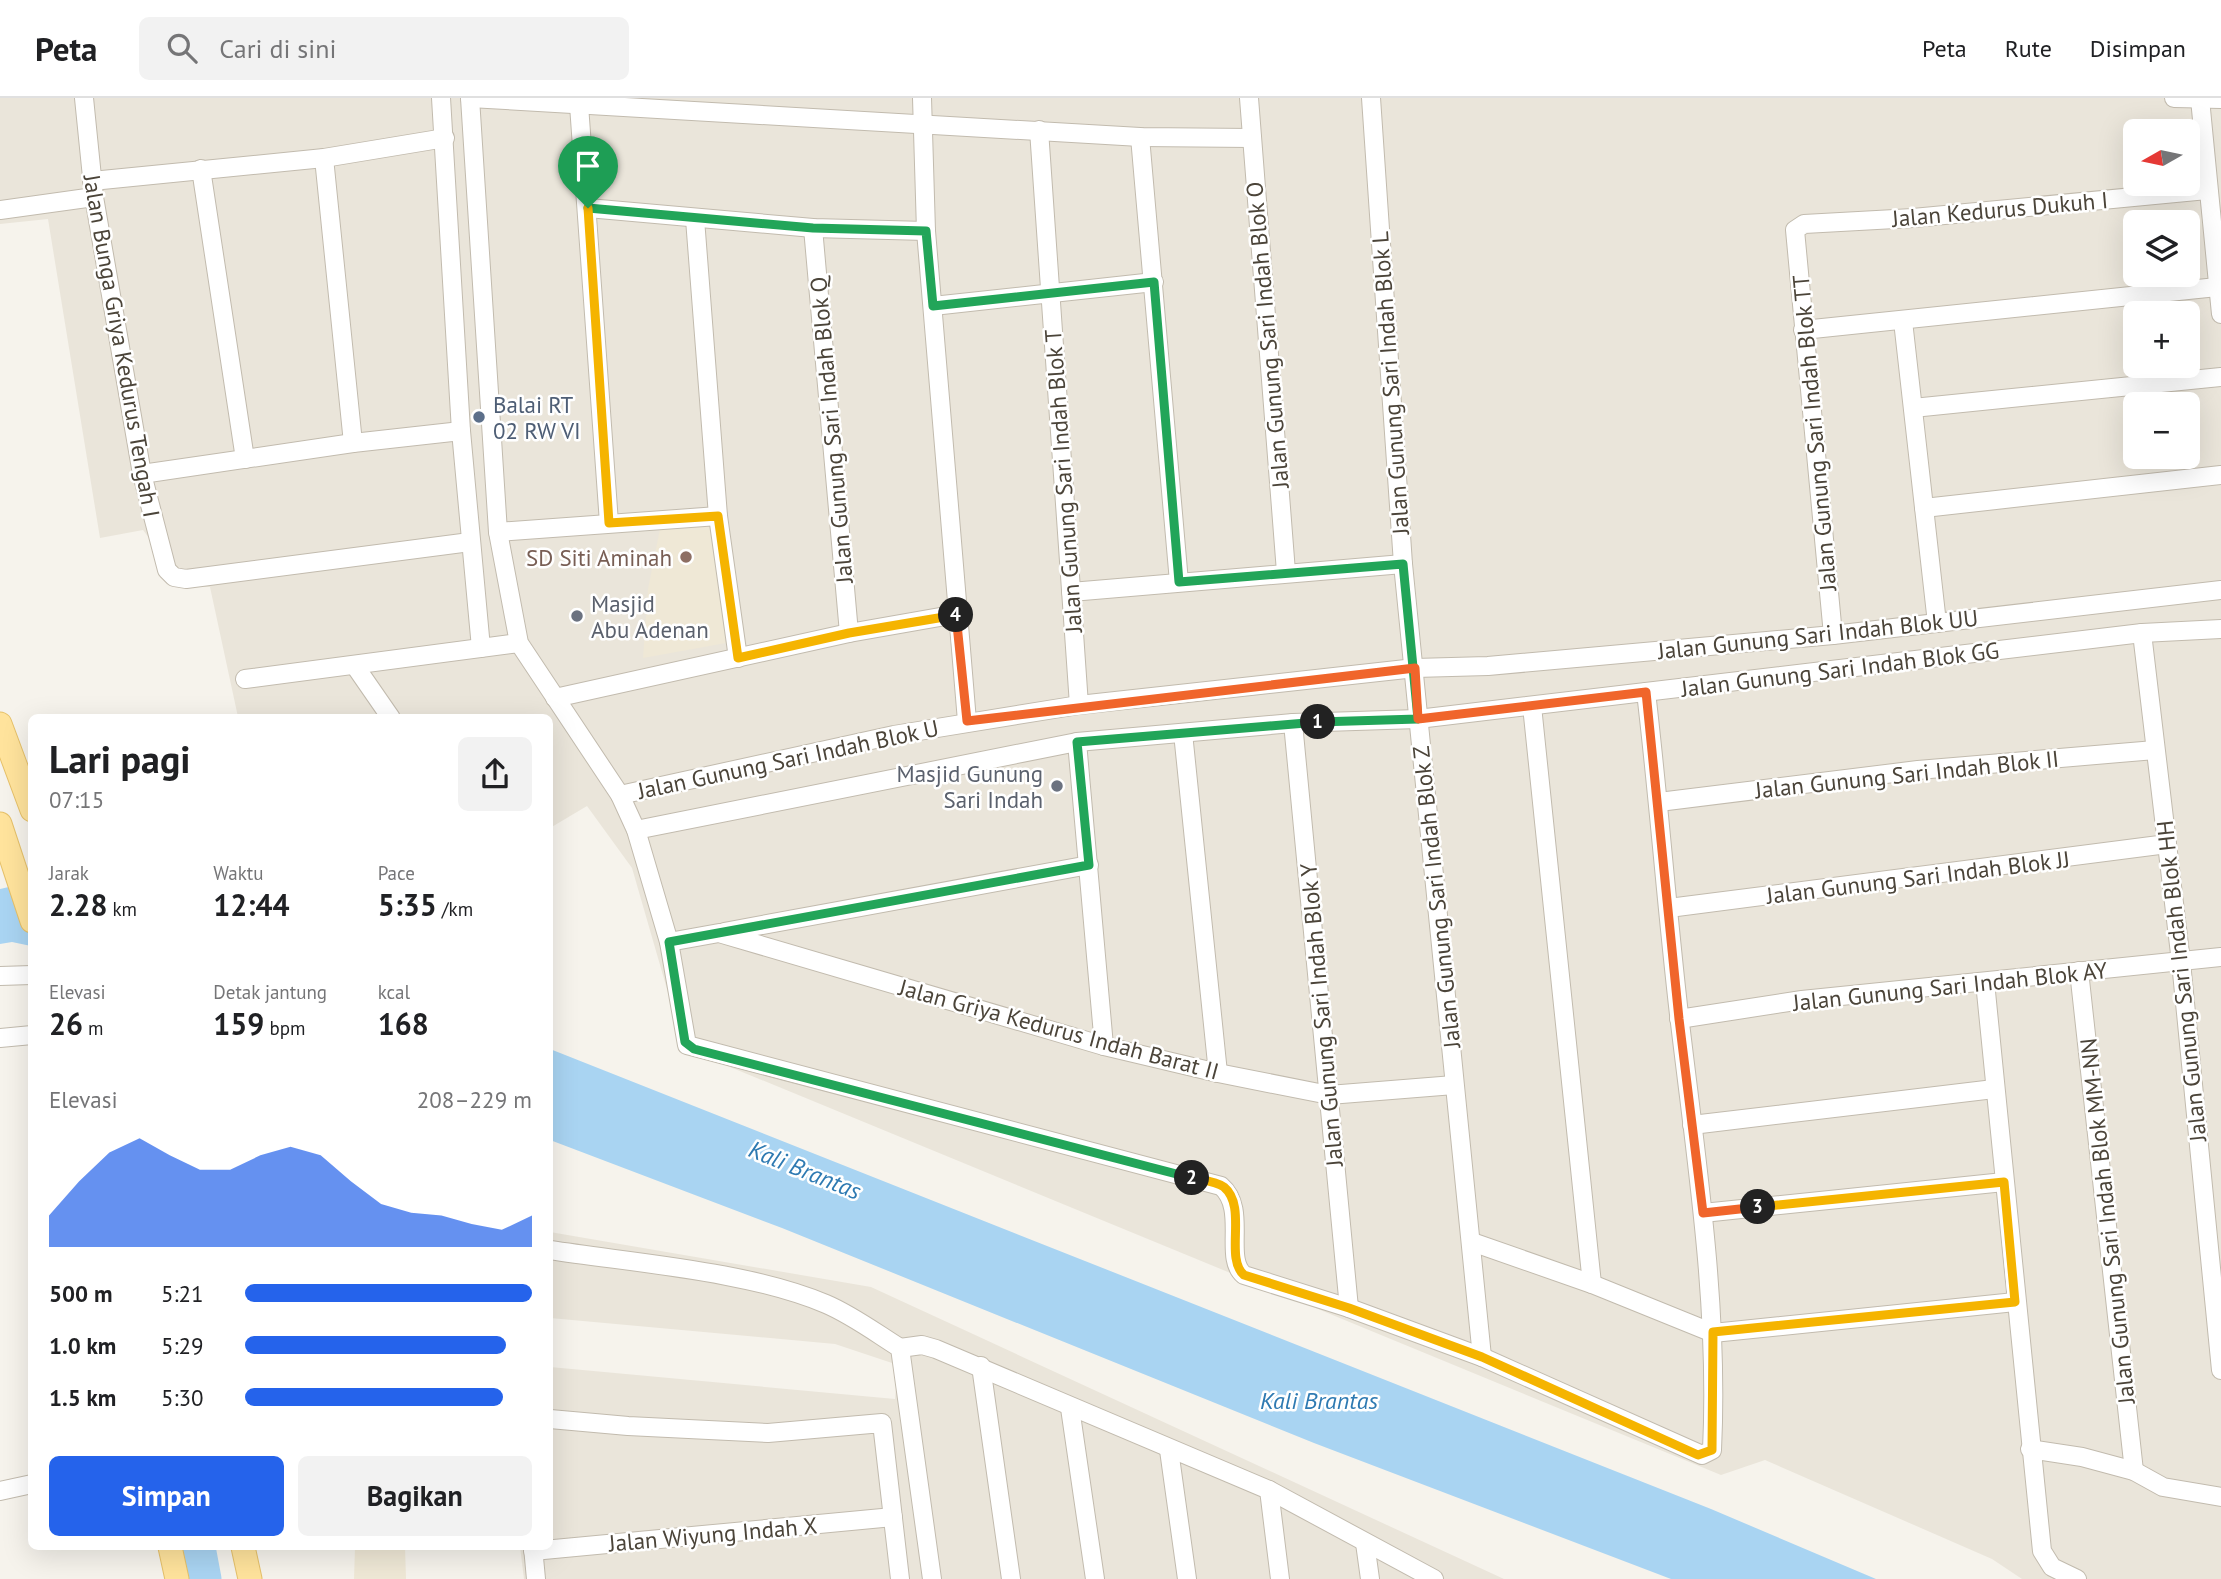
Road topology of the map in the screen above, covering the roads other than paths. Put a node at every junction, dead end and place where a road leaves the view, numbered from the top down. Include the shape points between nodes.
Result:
1 (84, 98) edge
2 (441, 98) edge
3 (470, 98) edge
4 (922, 98) edge
5 (1249, 98) edge
6 (1371, 98) edge
7 (2174, 98) edge
8 (2200, 99) edge
9 (2221, 100) edge
10 (579, 106) junction
11 (923, 123) junction
12 (1039, 130) junction
13 (1140, 137) junction
14 (445, 138) junction
15 (1252, 138) junction
16 (324, 158) junction
17 (201, 169) junction
18 (93, 189) junction
19 (2207, 190) junction
20 (588, 208) junction
21 (0, 210) edge
22 (695, 219) junction
23 (813, 228) junction
24 (1795, 230) joint
25 (926, 231) junction
26 (2217, 244) edge
27 (1154, 282) junction
28 (2217, 287) junction
29 (1049, 293) junction
30 (933, 306) junction
31 (2221, 314) edge
32 (1903, 320) junction
33 (1803, 330) junction
34 (2221, 377) edge
35 (1913, 408) junction
36 (461, 431) junction
37 (353, 443) junction
38 (246, 459) junction
39 (142, 474) junction
40 (2221, 475) edge
41 (1923, 508) junction
42 (718, 516) junction
43 (609, 523) junction
44 (498, 532) junction
45 (470, 542) junction
46 (1403, 564) junction
47 (1286, 572) junction
48 (1179, 582) junction
49 (2221, 590) edge
50 (1071, 592) junction
51 (957, 614) junction
52 (1937, 623) junction
53 (2221, 629) edge
54 (849, 633) junction
55 (2142, 633) junction
56 (1833, 635) junction
57 (519, 643) junction
58 (481, 648) junction
59 (738, 658) junction
60 (355, 666) junction
61 (1415, 668) junction
62 (245, 679) dead end
63 (1646, 692) junction
64 (555, 698) junction
65 (1079, 705) junction
66 (1532, 706) junction
67 (387, 714) edge
68 (1418, 719) junction
69 (967, 721) junction
70 (1293, 723) junction
71 (0, 724) edge
72 (1184, 733) junction
73 (1077, 742) junction
74 (2155, 750) junction
75 (620, 795) junction
76 (28, 799) edge
77 (1659, 802) junction
78 (0, 824) edge
79 (636, 831) junction
80 (2167, 844) junction
81 (9, 862) edge
82 (1089, 865) junction
83 (1668, 908) junction
84 (28, 910) edge
85 (719, 933) junction
86 (669, 942) junction
87 (2221, 957) edge
88 (2181, 962) junction
89 (2079, 971) junction
90 (28, 975) edge
91 (0, 976) edge
92 (1985, 982) junction
93 (1679, 1019) junction
94 (28, 1035) edge
95 (0, 1038) edge
96 (1104, 1046) junction
97 (1218, 1073) junction
98 (1454, 1085) junction
99 (1994, 1088) junction
100 (1329, 1096) junction
101 (1692, 1125) junction
102 (2004, 1182) junction
103 (1703, 1213) junction
104 (1472, 1242) junction
105 (553, 1250) edge
106 (1592, 1284) junction
107 (2015, 1302) junction
108 (1349, 1308) junction
109 (1713, 1332) junction
110 (900, 1348) junction
111 (1482, 1357) junction
112 (981, 1366) junction
113 (2221, 1370) edge
114 (1070, 1408) junction
115 (553, 1419) edge
116 (2030, 1449) junction
117 (1169, 1450) junction
118 (2134, 1471) junction
119 (28, 1485) edge
120 (1269, 1490) junction
121 (0, 1491) edge
122 (2221, 1497) edge
123 (893, 1517) junction
124 (1366, 1543) junction
125 (553, 1547) edge
126 (171, 1550) edge
127 (244, 1550) edge
128 (533, 1550) edge
129 (177, 1579) edge
130 (250, 1579) edge
131 (536, 1579) edge
132 (900, 1579) edge
133 (932, 1579) edge
134 (1011, 1579) edge
135 (1095, 1579) edge
136 (1186, 1579) edge
137 (1280, 1579) edge
138 (1370, 1579) edge
139 (1434, 1579) edge
140 (2077, 1579) edge

1 - 18 street, Jalan Bunga Griya Kedurus Tengah I
2 - 14 street
3 - 10 street
3 - 44 street
4 - 11 street
5 - 15 street, Jalan Gunung Sari Indah Blok O
6 - 46 street, Jalan Gunung Sari Indah Blok L
7 - 8 street
8 - 9 street
8 - 19 street
10 - 11 street
10 - 20 street
11 - 12 street
11 - 25 street
12 - 13 street
12 - 29 street, Jalan Gunung Sari Indah Blok T
13 - 15 street
13 - 27 street
14 - 16 street
14 - 36 street
15 - 47 street, Jalan Gunung Sari Indah Blok O
16 - 17 street
16 - 37 street
17 - 18 street
17 - 38 street
18 - 21 street
18 - 39 street, Jalan Bunga Griya Kedurus Tengah I
19 - 24 street, Jalan Kedurus Dukuh I via 1804,224
19 - 26 street
20 - 22 street
20 - 43 street
22 - 23 street
22 - 42 street
23 - 25 street
23 - 54 street, Jalan Gunung Sari Indah Blok Q
24 - 33 street, Jalan Gunung Sari Indah Blok TT
25 - 30 street
26 - 28 street
27 - 29 street
27 - 48 street
28 - 31 street
28 - 32 street
29 - 30 street
29 - 50 street, Jalan Gunung Sari Indah Blok T
30 - 51 street
32 - 33 street
32 - 35 street
33 - 56 street, Jalan Gunung Sari Indah Blok TT
34 - 35 street
35 - 41 street
36 - 37 street
36 - 45 street
37 - 38 street
38 - 39 street
39 - 45 street, Jalan Bunga Griya Kedurus Tengah I via 165,567 174,577
40 - 41 street
41 - 52 street
42 - 43 street
42 - 59 street
43 - 44 street
44 - 57 street
45 - 58 street
46 - 47 street
46 - 61 street, Jalan Gunung Sari Indah Blok L
47 - 48 street
48 - 50 street
49 - 52 street, Jalan Gunung Sari Indah Blok UU
50 - 65 street, Jalan Gunung Sari Indah Blok T
51 - 54 street
51 - 69 street
52 - 56 street, Jalan Gunung Sari Indah Blok UU
53 - 55 street, Jalan Gunung Sari Indah Blok GG
54 - 59 street
55 - 63 street, Jalan Gunung Sari Indah Blok GG
55 - 74 street, Jalan Gunung Sari Indah Blok HH
56 - 61 street, Jalan Gunung Sari Indah Blok UU via 1488,666
57 - 58 street
57 - 64 street
58 - 60 street
59 - 64 street
60 - 62 street
60 - 67 street
61 - 65 street, Jalan Gunung Sari Indah Blok U
61 - 68 street, Jalan Gunung Sari Indah Blok Z
63 - 66 street, Jalan Gunung Sari Indah Blok GG
63 - 77 street
64 - 75 street
65 - 69 street, Jalan Gunung Sari Indah Blok U
66 - 68 street, Jalan Gunung Sari Indah Blok GG
66 - 106 street
68 - 70 street, Jalan Gunung Sari Indah Blok GG
68 - 98 street, Jalan Gunung Sari Indah Blok Z
69 - 75 street, Jalan Gunung Sari Indah Blok U
70 - 72 street, Jalan Gunung Sari Indah Blok GG
70 - 100 street, Jalan Gunung Sari Indah Blok Y
71 - 76 main road
72 - 73 street, Jalan Gunung Sari Indah Blok GG
72 - 97 street
73 - 79 street, Jalan Gunung Sari Indah Blok GG
73 - 82 street
74 - 77 street, Jalan Gunung Sari Indah Blok II via 1918,770
74 - 80 street, Jalan Gunung Sari Indah Blok HH
75 - 79 street
77 - 83 street
78 - 81 main road
79 - 86 street
80 - 83 street, Jalan Gunung Sari Indah Blok JJ
80 - 88 street, Jalan Gunung Sari Indah Blok HH
81 - 84 main road
82 - 85 street
82 - 96 street
83 - 93 street
85 - 86 street, Jalan Griya Kedurus Indah Barat II
85 - 96 street, Jalan Griya Kedurus Indah Barat II
86 - 108 street via 685,1042 690,1047 1222,1185 1234,1205 1242,1274
87 - 88 street, Jalan Gunung Sari Indah Blok AY
88 - 89 street, Jalan Gunung Sari Indah Blok AY
88 - 113 street, Jalan Gunung Sari Indah Blok HH
89 - 92 street, Jalan Gunung Sari Indah Blok AY
89 - 118 street, Jalan Gunung Sari Indah Blok MM-NN
90 - 91 street
92 - 93 street, Jalan Gunung Sari Indah Blok AY via 1802,1000
92 - 99 street
93 - 101 street
94 - 95 street
96 - 97 street, Jalan Griya Kedurus Indah Barat II
97 - 100 street, Jalan Griya Kedurus Indah Barat II
98 - 100 street, Jalan Griya Kedurus Indah Barat II
98 - 104 street, Jalan Gunung Sari Indah Blok Z
99 - 101 street
99 - 102 street
100 - 108 street, Jalan Gunung Sari Indah Blok Y
101 - 103 street
102 - 103 street
102 - 107 street
103 - 109 street
104 - 106 street
104 - 111 street, Jalan Gunung Sari Indah Blok Z
105 - 110 street via 744,1280 798,1295 827,1304
106 - 109 street
107 - 109 street
107 - 116 street
108 - 111 street
109 - 111 street via 1715,1388 1704,1454
110 - 112 street via 930,1347
110 - 133 street
112 - 114 street
112 - 134 street
114 - 117 street
114 - 135 street
115 - 123 street via 768,1433 882,1423
116 - 118 street
116 - 140 street via 2042,1550 2052,1567
117 - 120 street
117 - 136 street
118 - 122 street via 2163,1487
119 - 121 street
120 - 124 street
120 - 137 street
123 - 125 street, Jalan Wiyung Indah X
123 - 132 street
124 - 138 street
124 - 139 street
126 - 129 main road
127 - 130 main road
128 - 131 street

